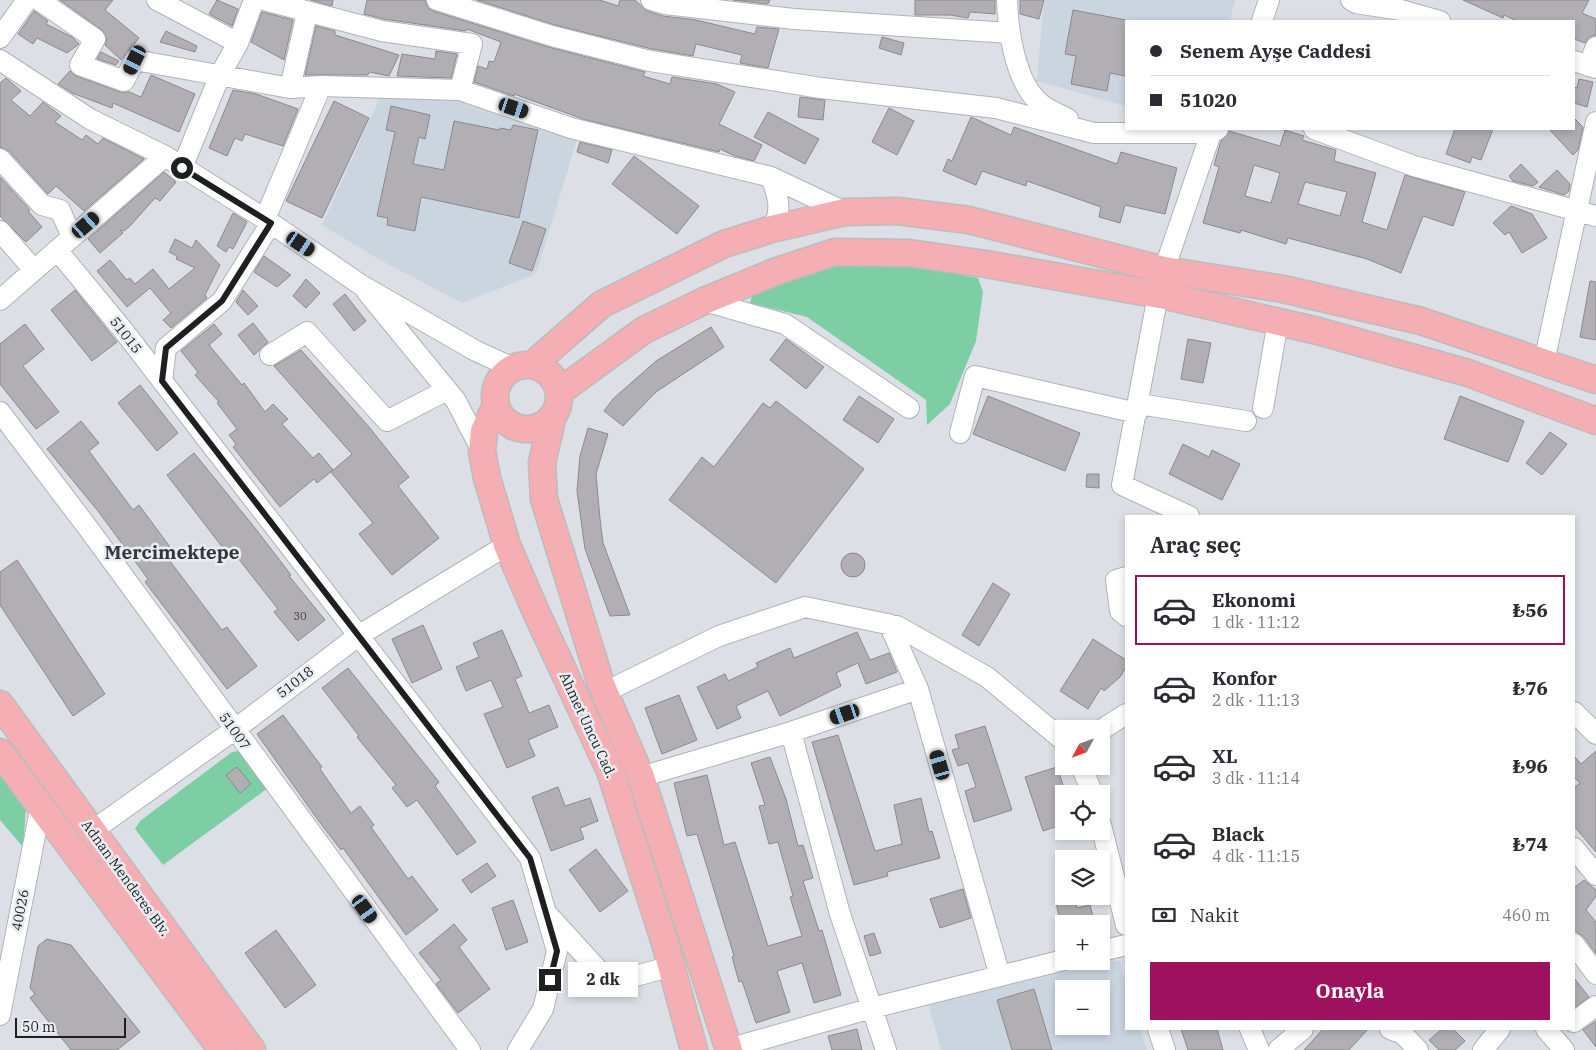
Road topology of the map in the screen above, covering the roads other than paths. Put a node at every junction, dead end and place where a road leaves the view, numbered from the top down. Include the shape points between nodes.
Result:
1 (27, 0) edge
2 (39, 0) edge
3 (157, 0) edge
4 (254, 0) edge
5 (264, 0) edge
6 (437, 0) edge
7 (652, 0) edge
8 (1007, 0) edge
9 (1268, 0) edge
10 (1351, 0) edge
11 (1394, 5) edge
12 (307, 13) junction
13 (1262, 20) edge
14 (1437, 20) edge
15 (1010, 33) junction
16 (0, 38) edge
17 (238, 43) junction
18 (1596, 47) edge
19 (0, 60) edge
20 (1586, 65) edge
21 (220, 75) junction
22 (321, 86) junction
23 (290, 88) junction
24 (460, 90) junction
25 (1596, 122) edge
26 (1317, 130) edge
27 (1215, 131) edge
28 (1094, 132) junction
29 (164, 156) junction
30 (0, 159) edge
31 (182, 168) junction
32 (771, 177) junction
33 (845, 212) junction
34 (1586, 214) edge
35 (268, 221) junction
36 (772, 229) junction
37 (0, 231) edge
38 (72, 237) junction
39 (57, 250) junction
40 (34, 270) junction
41 (1161, 283) junction
42 (361, 285) junction
43 (0, 300) edge
44 (704, 301) junction
45 (1278, 321) junction
46 (270, 355) dead end
47 (1544, 362) junction
48 (523, 367) junction
49 (1596, 380) edge
50 (162, 381) junction
51 (447, 390) junction
52 (556, 404) junction
53 (496, 405) junction
54 (909, 408) dead end
55 (1138, 408) junction
56 (1263, 408) dead end
57 (0, 412) edge
58 (1246, 421) dead end
59 (1596, 421) edge
60 (960, 433) dead end
61 (482, 451) junction
62 (1188, 515) edge
63 (507, 545) junction
64 (1125, 577) edge
65 (1125, 615) edge
66 (889, 624) junction
67 (358, 636) junction
68 (918, 689) junction
69 (605, 692) junction
70 (0, 704) edge
71 (1575, 713) edge
72 (1125, 715) edge
73 (1110, 724) edge
74 (234, 730) junction
75 (790, 732) junction
76 (1055, 734) edge
77 (1596, 734) edge
78 (0, 752) edge
79 (641, 777) junction
80 (41, 806) junction
81 (92, 831) junction
82 (1105, 840) edge
83 (1575, 849) edge
84 (1596, 876) edge
85 (546, 912) junction
86 (1125, 921) edge
87 (1125, 945) edge
88 (1575, 945) edge
89 (578, 948) junction
90 (1110, 949) edge
91 (1055, 962) edge
92 (554, 966) junction
93 (672, 966) junction
94 (1596, 974) edge
95 (1000, 976) junction
96 (1596, 1006) edge
97 (872, 1008) junction
98 (0, 1015) edge
99 (1575, 1021) edge
100 (1158, 1030) edge
101 (1250, 1030) edge
102 (1302, 1030) edge
103 (1393, 1030) edge
104 (1499, 1030) edge
105 (222, 1050) edge
106 (252, 1050) edge
107 (470, 1050) edge
108 (518, 1050) edge
109 (694, 1050) edge
110 (728, 1050) edge
111 (886, 1050) edge
112 (1164, 1050) edge
113 (1259, 1050) edge
114 (1278, 1050) edge
115 (1418, 1050) edge
116 (1483, 1050) edge

1 - 16 street
2 - 21 street via 94,39 80,65 124,81 135,60
3 - 17 street
4 - 17 street
5 - 12 street
6 - 28 street via 552,36 650,61 821,88 996,108
7 - 15 street via 794,19
8 - 15 street
9 - 13 street
10 - 11 street
11 - 14 street
12 - 23 street
12 - 24 street via 382,31 472,44
15 - 28 street via 1023,82 1040,104
17 - 21 street
18 - 20 street
19 - 29 street via 90,119
21 - 23 street
21 - 31 street
22 - 23 street
22 - 24 street
22 - 35 street
24 - 32 street via 571,128
25 - 34 street
26 - 34 street via 1414,166
27 - 28 street
27 - 41 street
29 - 31 street
29 - 38 street
30 - 38 street via 42,205 60,210
31 - 35 street
32 - 33 street
32 - 36 street via 779,198 778,219
33 - 36 main road
33 - 41 main road via 897,211 969,220
34 - 47 street
35 - 42 street
35 - 50 street via 222,301 166,348
36 - 48 main road via 724,244 602,304
37 - 40 street
38 - 39 street
39 - 40 street
39 - 50 street, 51015
40 - 43 street
41 - 44 main road via 909,253 835,252 777,271
41 - 45 main road
41 - 47 main road via 1283,289 1421,321
41 - 55 street
42 - 48 street via 476,351
42 - 51 street
44 - 52 main road via 644,330
44 - 54 street via 785,324
45 - 56 street
45 - 59 main road via 1468,373
46 - 51 street via 307,332 387,421
47 - 49 main road
48 - 52 main road via 542,369 551,376
48 - 53 main road via 504,374 497,387
50 - 67 street, 51015
51 - 61 street
52 - 53 main road via 542,425 523,428 502,417
52 - 69 main road, Ahmet Uncu Cad. via 542,463 544,499
53 - 61 main road, Ahmet Uncu Cad. via 484,431
55 - 58 street
55 - 60 street via 975,376
55 - 62 street via 1122,485
57 - 74 street, 51007
61 - 63 main road, Ahmet Uncu Cad.
63 - 67 street, 51018
63 - 93 main road, Ahmet Uncu Cad. via 610,771
64 - 65 street via 1116,580 1120,611
66 - 68 street
66 - 69 street via 805,607 719,636
66 - 76 street via 898,626 987,677
67 - 74 street, 51018
67 - 85 street, 51015 via 530,858
68 - 75 street
68 - 95 street
69 - 79 main road, Ahmet Uncu Cad.
70 - 81 main road, Adnan Menderes Blv.
71 - 77 street
72 - 73 street
74 - 81 street, 51018
74 - 107 street, 51007
75 - 79 street
75 - 97 street via 840,914
78 - 80 main road, Adnan Menderes Blv.
79 - 110 main road, Ahmet Uncu Cad.
80 - 98 street, 40026
80 - 105 main road, Adnan Menderes Blv.
81 - 106 main road, Adnan Menderes Blv.
82 - 86 street
83 - 84 street
85 - 89 street
85 - 92 street, 51015 via 557,951
87 - 90 street
88 - 94 street
89 - 92 street
89 - 93 street via 610,983
91 - 95 street
92 - 108 street, 51015 via 543,1008
93 - 109 main road, Ahmet Uncu Cad.
95 - 97 street
96 - 99 street
97 - 110 street
97 - 111 street
100 - 112 street
101 - 113 street
102 - 114 street
103 - 115 street via 1404,1034
104 - 116 street

